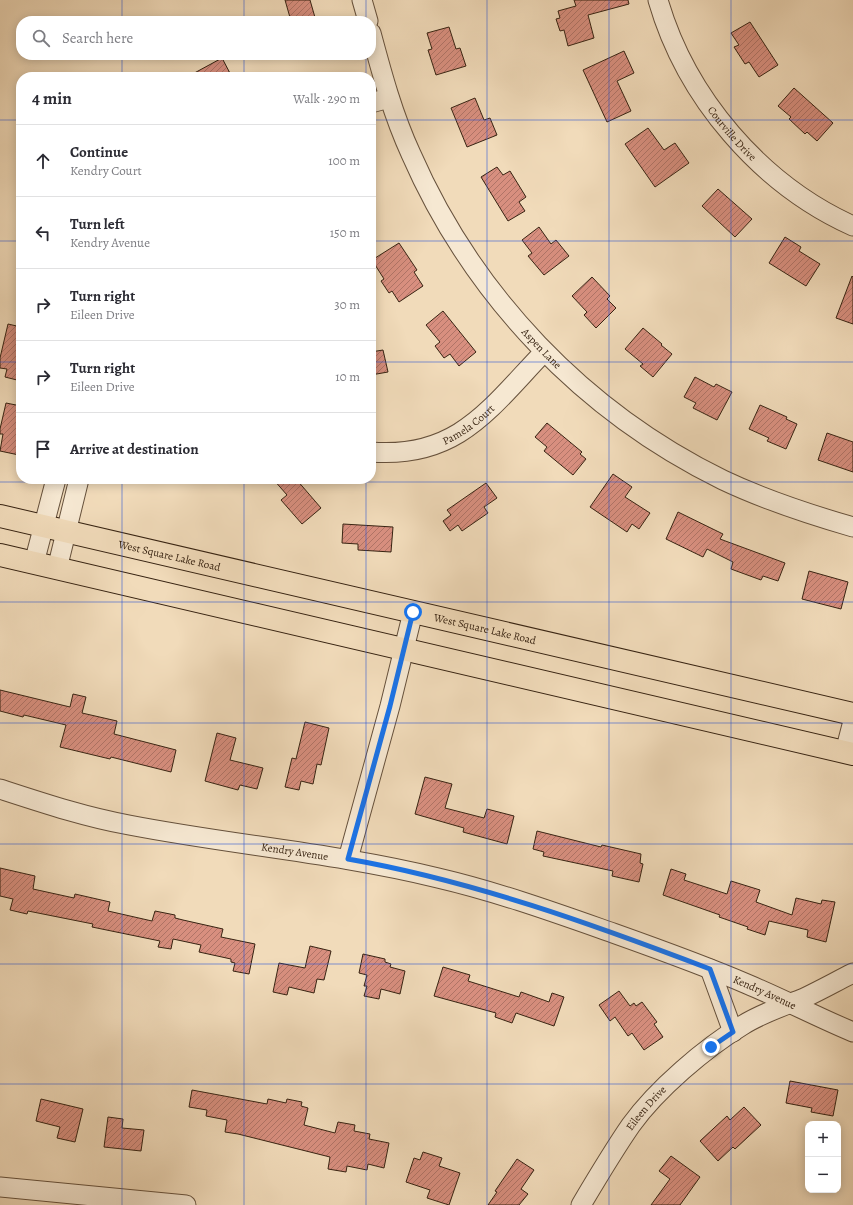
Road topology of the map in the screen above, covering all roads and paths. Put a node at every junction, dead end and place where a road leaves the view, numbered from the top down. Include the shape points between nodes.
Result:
1 (362, 0) edge
2 (658, 0) edge
3 (367, 16) edge
4 (375, 60) edge
5 (380, 100) edge
6 (853, 226) edge
7 (544, 352) junction
8 (376, 453) edge
9 (55, 484) edge
10 (78, 484) edge
11 (0, 516) edge
12 (44, 526) junction
13 (853, 527) edge
14 (66, 531) junction
15 (0, 556) edge
16 (34, 563) junction
17 (57, 569) junction
18 (413, 612) junction
19 (404, 650) junction
20 (853, 714) edge
21 (853, 721) edge
22 (849, 753) edge
23 (0, 789) edge
24 (348, 859) junction
25 (710, 969) junction
26 (853, 973) edge
27 (790, 1003) junction
28 (733, 1032) junction
29 (853, 1032) edge
30 (0, 1188) edge
31 (186, 1205) edge
32 (581, 1205) edge

1 - 3 street
2 - 6 street, Courville Drive via 682,63 720,121 777,178 812,203
4 - 5 street, Aspen Lane
5 - 7 street, Aspen Lane via 450,231 486,285
7 - 8 street, Pamela Court via 483,416 458,435 438,445 409,452
7 - 13 street, Aspen Lane via 598,401 683,459 769,500
9 - 12 street
10 - 14 street
11 - 12 highway, West Square Lake Road
12 - 14 highway, West Square Lake Road
12 - 16 street
14 - 17 street
14 - 18 highway, West Square Lake Road
15 - 16 highway
16 - 17 highway
17 - 19 highway
18 - 19 street
18 - 20 highway, West Square Lake Road
19 - 22 highway
19 - 24 street
21 - 22 street
23 - 24 street, Kendry Avenue via 62,809 130,825
24 - 25 street, Kendry Avenue via 417,873 492,893
25 - 27 street, Kendry Avenue
25 - 28 street
26 - 27 street, Eileen Drive
27 - 28 street, Eileen Drive via 754,1019
27 - 29 street, Kendry Avenue
28 - 32 street, Eileen Drive via 681,1072 643,1110
30 - 31 street

